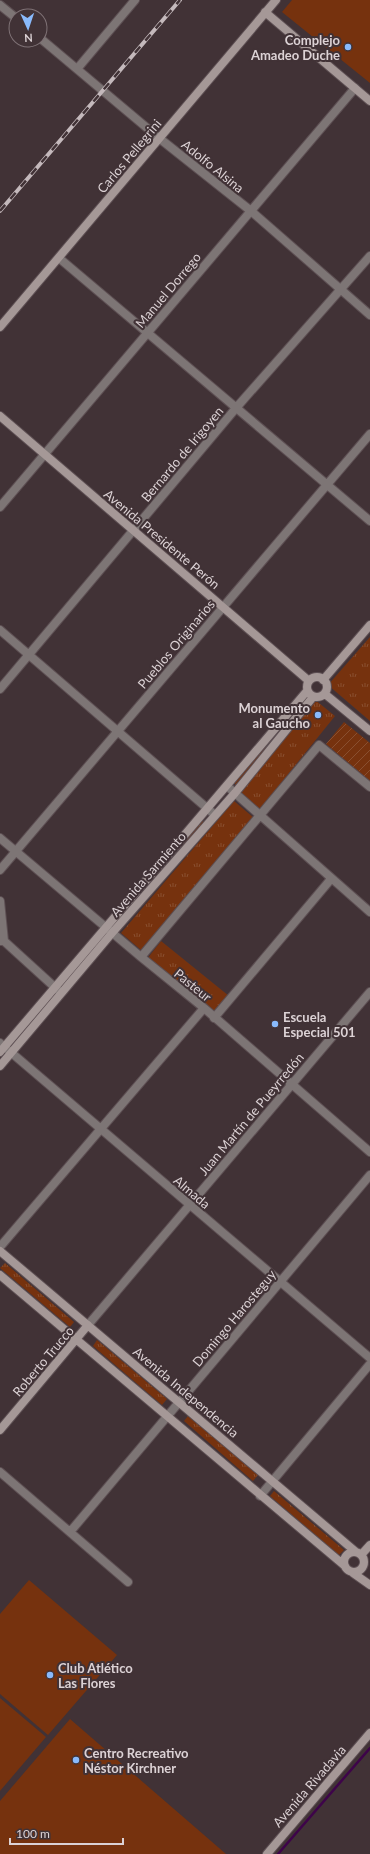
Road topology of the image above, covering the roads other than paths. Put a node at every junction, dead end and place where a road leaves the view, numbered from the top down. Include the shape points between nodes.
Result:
1 (134, 0) edge
2 (276, 0) edge
3 (0, 5) edge
4 (8, 12) edge
5 (265, 12) junction
6 (48, 45) edge
7 (77, 69) junction
8 (355, 88) junction
9 (370, 101) edge
10 (159, 138) junction
11 (251, 211) junction
12 (370, 256) edge
13 (59, 258) junction
14 (342, 289) junction
15 (370, 315) edge
16 (0, 327) edge
17 (148, 333) junction
18 (236, 408) junction
19 (0, 416) edge
20 (370, 434) edge
21 (45, 454) junction
22 (327, 485) junction
23 (0, 507) edge
24 (370, 521) edge
25 (133, 532) junction
26 (223, 607) junction
27 (370, 625) edge
28 (0, 630) edge
29 (30, 655) junction
30 (309, 680) junction
31 (323, 680) junction
32 (0, 689) edge
33 (310, 694) junction
34 (325, 694) junction
35 (370, 731) edge
36 (118, 732) junction
37 (226, 786) junction
38 (370, 787) edge
39 (234, 793) junction
40 (207, 808) junction
41 (215, 815) junction
42 (260, 816) junction
43 (0, 838) edge
44 (16, 852) junction
45 (0, 870) edge
46 (331, 879) junction
47 (0, 901) edge
48 (370, 912) edge
49 (109, 930) junction
50 (2, 941) edge
51 (141, 957) junction
52 (55, 988) junction
53 (370, 992) edge
54 (62, 994) junction
55 (204, 1008) junction
56 (214, 1018) junction
57 (1, 1047) edge
58 (11, 1052) junction
59 (0, 1066) edge
60 (292, 1086) junction
61 (101, 1130) junction
62 (370, 1152) edge
63 (370, 1175) edge
64 (190, 1206) junction
65 (0, 1247) edge
66 (0, 1251) edge
67 (0, 1275) edge
68 (280, 1282) junction
69 (88, 1325) junction
70 (76, 1340) junction
71 (370, 1358) edge
72 (370, 1364) edge
73 (179, 1402) junction
74 (167, 1417) junction
75 (0, 1430) edge
76 (0, 1472) edge
77 (273, 1481) junction
78 (260, 1496) junction
79 (70, 1532) junction
80 (370, 1545) edge
81 (363, 1558) edge
82 (344, 1566) junction
83 (352, 1572) junction
84 (128, 1582) dead end
85 (370, 1585) edge
86 (370, 1733) edge
87 (266, 1854) edge

1 - 7 street
2 - 5 main road, Carlos Pellegrini
3 - 4 street
5 - 8 main road
5 - 10 main road, Carlos Pellegrini
6 - 7 street, Adolfo Alsina
7 - 10 street, Adolfo Alsina
8 - 9 main road
8 - 11 street, Manuel Dorrego
10 - 11 street, Adolfo Alsina
10 - 13 main road, Carlos Pellegrini
11 - 14 street, Adolfo Alsina
11 - 17 street, Manuel Dorrego
12 - 14 street, Bernardo de Irigoyen
13 - 16 main road, Carlos Pellegrini
13 - 17 street
14 - 15 street, Adolfo Alsina
14 - 18 street, Bernardo de Irigoyen
17 - 18 street
17 - 21 street, Manuel Dorrego
18 - 22 street
18 - 25 street, Bernardo de Irigoyen
19 - 21 main road, Avenida Presidente Perón
20 - 22 street, Pueblos Originarios
21 - 23 street, Manuel Dorrego
21 - 25 main road, Avenida Presidente Perón
22 - 24 street
22 - 26 street, Pueblos Originarios
25 - 26 main road, Avenida Presidente Perón
25 - 29 street, Bernardo de Irigoyen
26 - 30 main road, Avenida Presidente Perón
26 - 36 street, Pueblos Originarios
27 - 31 main road
28 - 29 street
29 - 32 street, Bernardo de Irigoyen
29 - 36 street
30 - 31 main road via 317,677
30 - 33 main road via 306,687
31 - 34 main road via 327,685
33 - 34 main road via 320,697
33 - 37 main road, Avenida Sarmiento
33 - 39 main road, Avenida Sarmiento
34 - 35 main road
36 - 40 street
36 - 44 street, Pueblos Originarios
37 - 39 street
37 - 40 main road, Avenida Sarmiento
38 - 42 street via 319,745
39 - 41 main road, Avenida Sarmiento
39 - 42 street
40 - 41 street
40 - 49 main road, Avenida Sarmiento
41 - 49 main road, Avenida Sarmiento
42 - 46 street
42 - 51 street
43 - 44 street, Pasteur
44 - 45 street, Pueblos Originarios
44 - 49 street, Pasteur
46 - 48 street
46 - 56 street
47 - 50 street
49 - 51 street, Pasteur
49 - 52 main road, Avenida Sarmiento
49 - 54 main road, Avenida Sarmiento
50 - 52 street
51 - 55 street, Pasteur
52 - 54 street
52 - 57 main road, Avenida Sarmiento
53 - 60 street, Juan Martín de Pueyrredón
54 - 58 main road, Avenida Sarmiento
55 - 56 street, Pasteur
55 - 61 street
56 - 60 street, Pasteur
57 - 58 street, Almada
58 - 59 main road, Avenida Sarmiento
58 - 61 street, Almada
60 - 62 street, Pasteur
60 - 64 street, Juan Martín de Pueyrredón
61 - 64 street, Almada
61 - 65 street
63 - 68 street, Domingo Harosteguy
64 - 68 street, Almada
64 - 69 street, Juan Martín de Pueyrredón
66 - 69 main road, Avenida Independencia
67 - 70 main road
68 - 71 street, Almada
68 - 73 street, Domingo Harosteguy
69 - 70 main road, Roberto Trucco
69 - 73 main road, Avenida Independencia
70 - 74 main road
70 - 75 main road, Roberto Trucco
72 - 77 street
73 - 74 street, Domingo Harosteguy
73 - 77 main road, Avenida Independencia
74 - 78 main road
74 - 79 street, Domingo Harosteguy
76 - 79 street
77 - 78 street
77 - 81 main road, Avenida Independencia
78 - 82 main road
79 - 84 street
80 - 81 main road
81 - 82 main road via 347,1555
81 - 83 main road via 363,1568 358,1572
82 - 83 main road
83 - 85 main road
86 - 87 main road, Avenida Rivadavia

